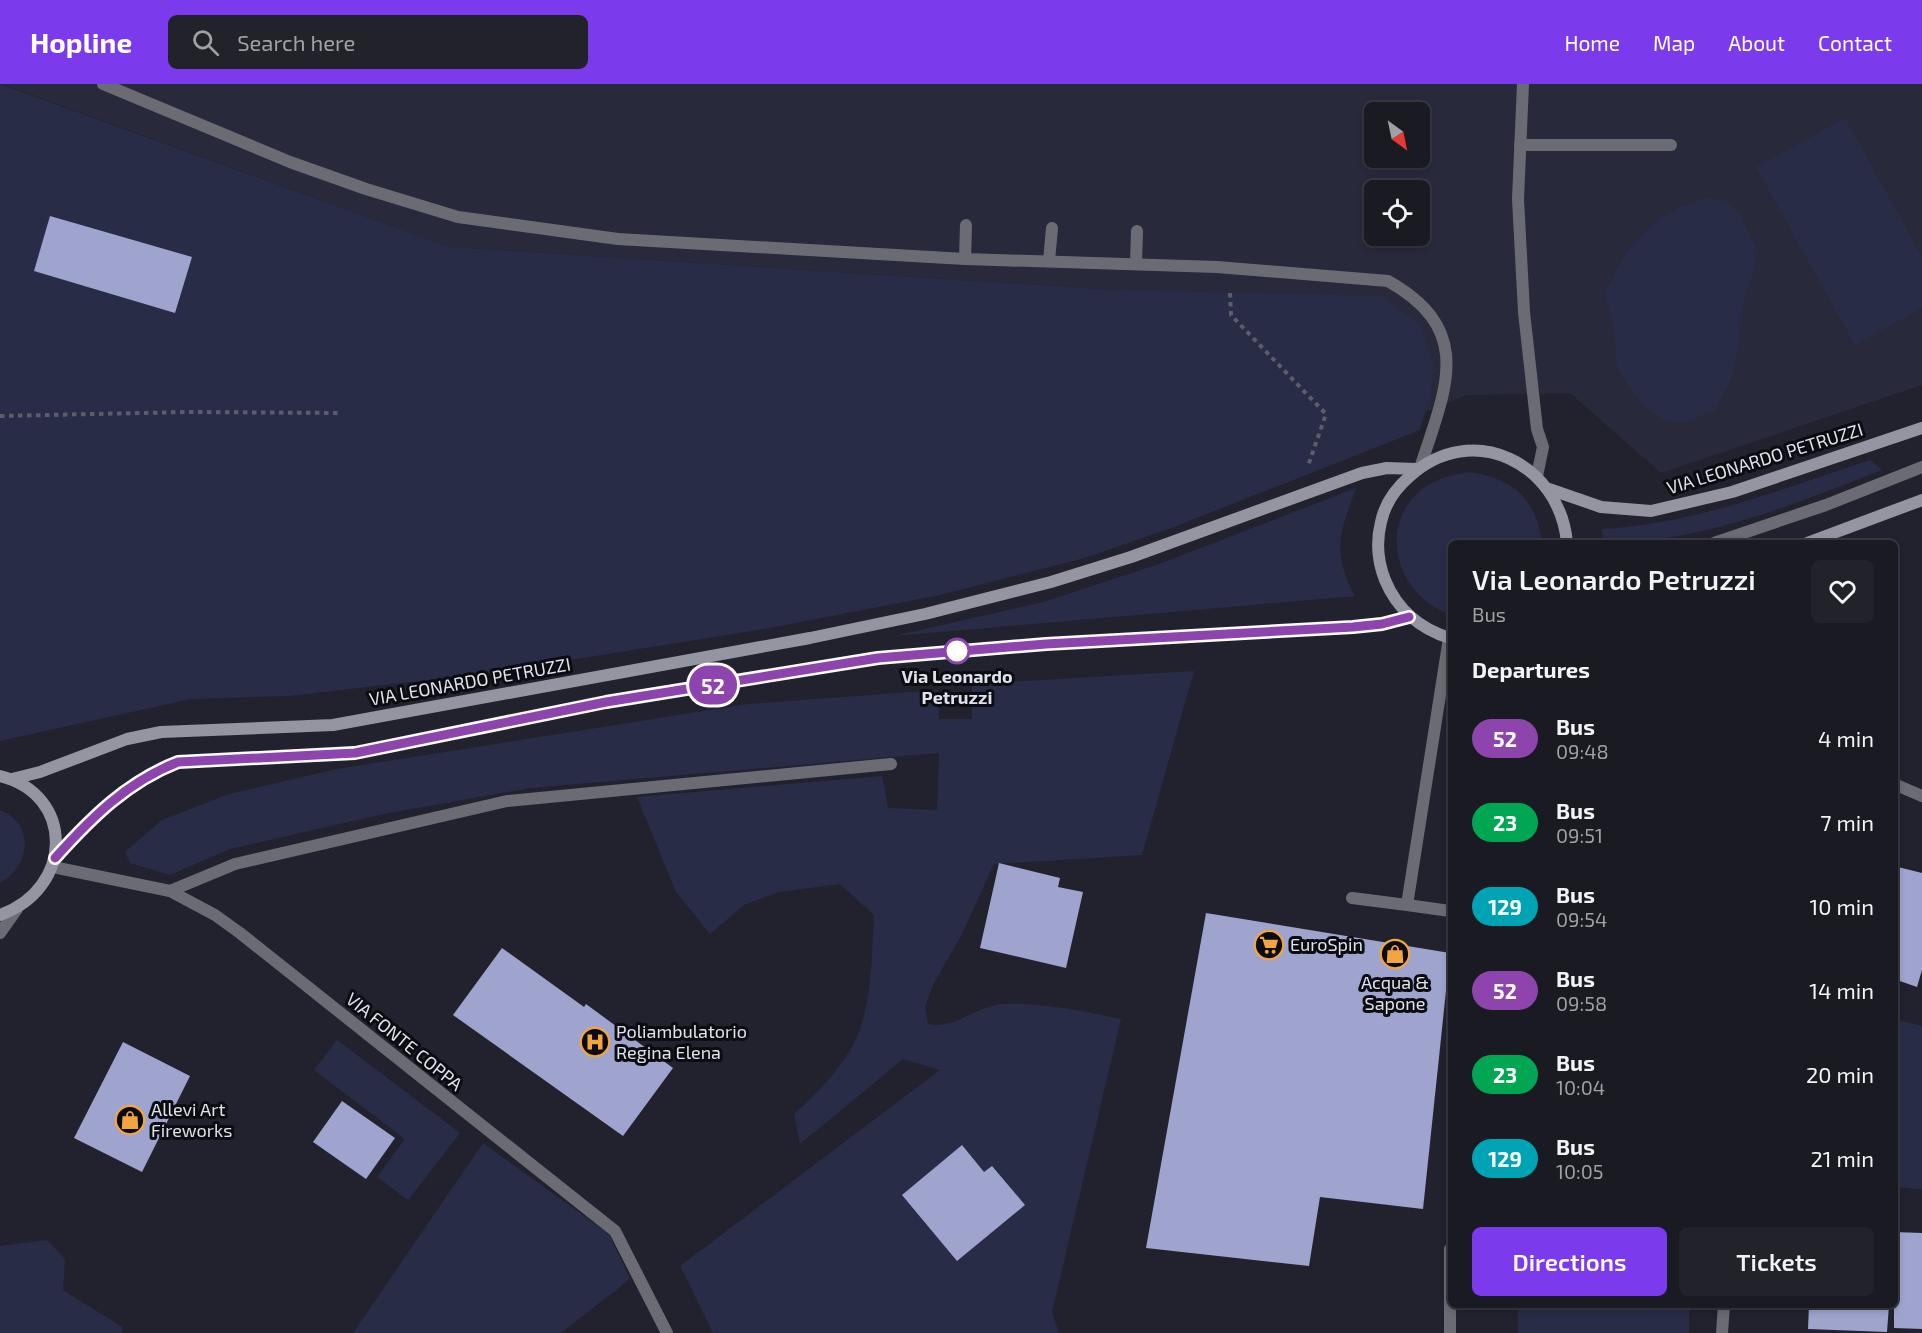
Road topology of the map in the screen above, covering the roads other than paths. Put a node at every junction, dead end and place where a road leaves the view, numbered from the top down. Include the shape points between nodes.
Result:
1 (103, 84) edge
2 (1523, 84) edge
3 (1520, 145) junction
4 (1671, 145) dead end
5 (966, 225) dead end
6 (1052, 228) dead end
7 (1137, 231) dead end
8 (965, 259) junction
9 (1049, 261) junction
10 (1136, 264) junction
11 (1922, 428) edge
12 (1419, 467) junction
13 (1922, 467) edge
14 (1537, 476) junction
15 (1548, 489) junction
16 (1922, 500) edge
17 (1567, 540) edge
18 (1723, 540) edge
19 (1815, 540) edge
20 (1409, 617) junction
21 (1448, 637) edge
22 (1448, 650) edge
23 (891, 764) dead end
24 (6, 778) edge
25 (1898, 786) edge
26 (1922, 796) edge
27 (54, 862) junction
28 (170, 891) junction
29 (1352, 898) dead end
30 (1407, 905) junction
31 (17, 909) junction
32 (1448, 910) edge
33 (0, 915) edge
34 (0, 933) edge
35 (1450, 1308) edge
36 (1724, 1308) edge
37 (667, 1333) edge
38 (1450, 1333) edge
39 (1722, 1333) edge

1 - 8 street via 301,166 458,217 618,239
2 - 3 street
3 - 4 street
3 - 14 street via 1518,199 1524,312 1543,447
5 - 8 street
6 - 9 street
7 - 10 street
8 - 9 street
9 - 10 street
10 - 12 street via 1388,280 1404,289 1429,311 1444,339 1448,371
11 - 15 main road, VIA LEONARDO PETRUZZI via 1732,492 1651,511 1601,507
12 - 14 main road via 1443,455 1476,451 1517,462
12 - 20 main road via 1399,485 1384,510 1377,538 1380,567 1391,595
12 - 24 main road, VIA LEONARDO PETRUZZI via 1375,470 1131,557 925,614 333,725 161,732 127,739 40,772
13 - 18 street
14 - 15 main road
15 - 17 main road via 1556,500
16 - 19 main road
20 - 21 main road
20 - 27 main road via 1353,627 1046,644 878,658 606,702 355,753 178,762 130,786 90,819
22 - 30 street
23 - 28 street via 507,801 235,864
24 - 27 main road via 33,792 48,811 56,834
25 - 26 street
27 - 28 street, VIA FONTE COPPA
27 - 31 main road via 45,884
28 - 37 street, VIA FONTE COPPA via 240,933 615,1231
29 - 30 street
30 - 32 street
31 - 33 main road
31 - 34 street
35 - 38 street
36 - 39 street

